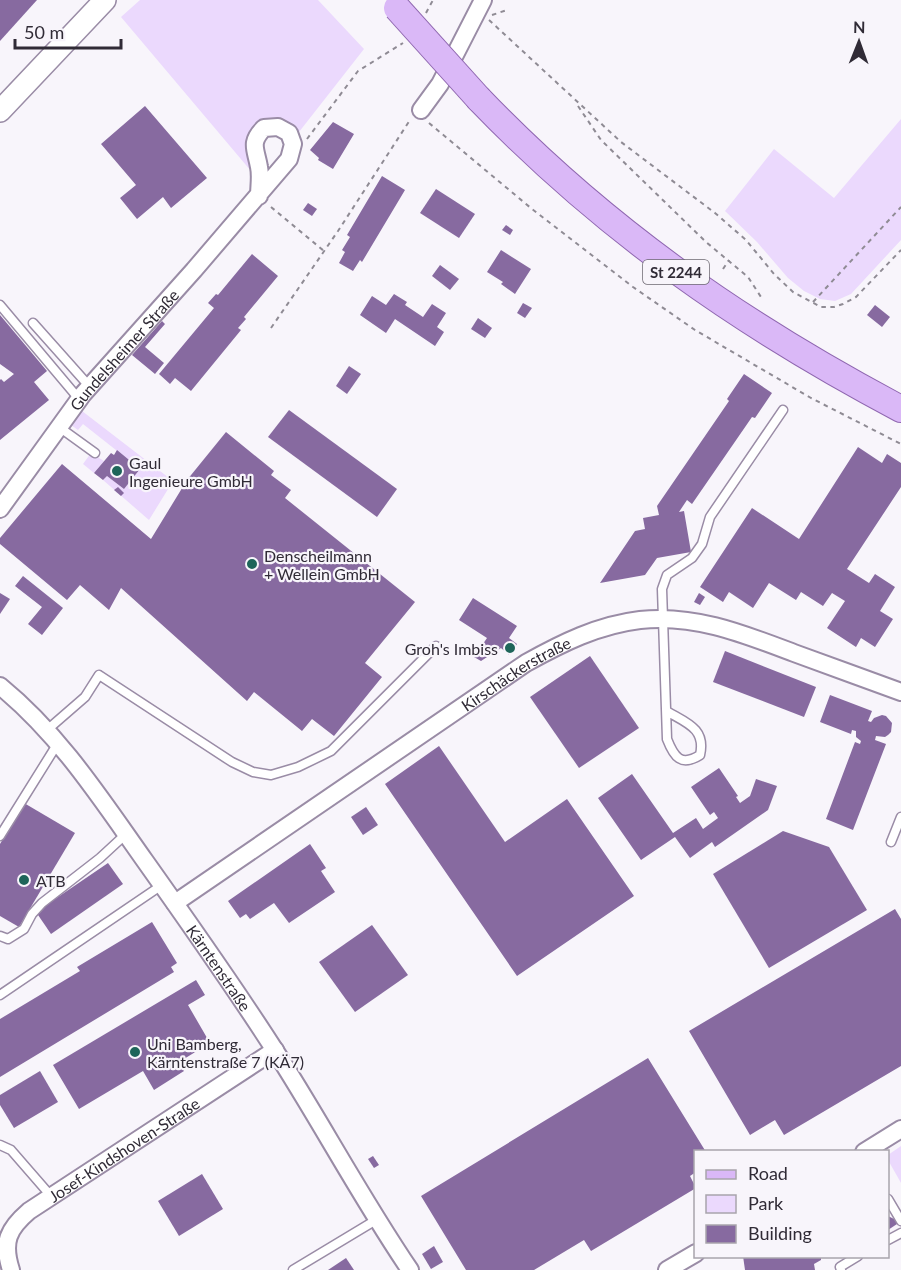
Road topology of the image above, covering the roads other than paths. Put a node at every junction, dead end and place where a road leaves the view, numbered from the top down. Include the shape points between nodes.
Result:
1 (105, 0) edge
2 (483, 0) edge
3 (406, 6) edge
4 (482, 93) junction
5 (421, 110) road end
6 (0, 111) edge
7 (259, 196) junction
8 (0, 305) edge
9 (33, 323) dead end
10 (84, 393) junction
11 (901, 393) edge
12 (901, 409) edge
13 (783, 411) dead end
14 (59, 426) junction
15 (95, 453) dead end
16 (0, 509) edge
17 (662, 619) junction
18 (435, 646) dead end
19 (0, 686) edge
20 (901, 692) edge
21 (668, 712) junction
22 (53, 736) junction
23 (901, 817) edge
24 (126, 834) junction
25 (0, 836) edge
26 (891, 842) dead end
27 (162, 885) junction
28 (175, 903) junction
29 (0, 936) edge
30 (0, 994) edge
31 (275, 1050) junction
32 (901, 1129) edge
33 (0, 1145) edge
34 (867, 1150) edge
35 (51, 1196) junction
36 (889, 1200) edge
37 (376, 1220) junction
38 (901, 1221) edge
39 (4, 1243) edge
40 (694, 1254) edge
41 (856, 1258) edge
42 (11, 1270) edge
43 (293, 1270) edge
44 (410, 1270) edge
45 (667, 1270) edge
46 (841, 1270) edge

1 - 6 street
2 - 5 street via 440,84
3 - 4 main road, St 2244
4 - 11 main road, St 2244 via 682,259 791,332
4 - 12 main road, St 2244 via 541,161 677,273 786,345
7 - 7 street, Gundelsheimer Straße via 256,136 264,128 278,127 289,133 293,144 289,159
7 - 10 street, Gundelsheimer Straße
8 - 10 lane
9 - 10 lane
10 - 14 street, Gundelsheimer Straße
13 - 17 lane via 710,517 702,544 692,558 667,575 662,589
14 - 15 lane
14 - 16 street, Gundelsheimer Straße
17 - 20 street, Kirschäckerstraße via 713,624
17 - 21 lane
17 - 28 street, Kirschäckerstraße via 638,620 585,633 526,663
18 - 22 lane via 331,751 271,775 232,762 99,675
19 - 22 street, Kärntenstraße
21 - 21 lane via 667,739 672,753 691,761 700,755 701,737 695,728
22 - 24 street, Kärntenstraße
22 - 25 lane
23 - 26 lane
24 - 27 street, Kärntenstraße
24 - 29 lane via 42,903 24,929 8,939
27 - 28 street, Kärntenstraße
27 - 30 lane
28 - 31 street, Kärntenstraße
31 - 35 street, Josef-Kindshoven-Straße
31 - 37 street, Kärntenstraße
32 - 34 street
33 - 35 lane via 11,1150
35 - 39 street, Josef-Kindshoven-Straße via 14,1224
36 - 38 lane
37 - 43 lane
37 - 44 street, Kärntenstraße
39 - 42 street, Josef-Kindshoven-Straße
40 - 45 street
41 - 46 lane

